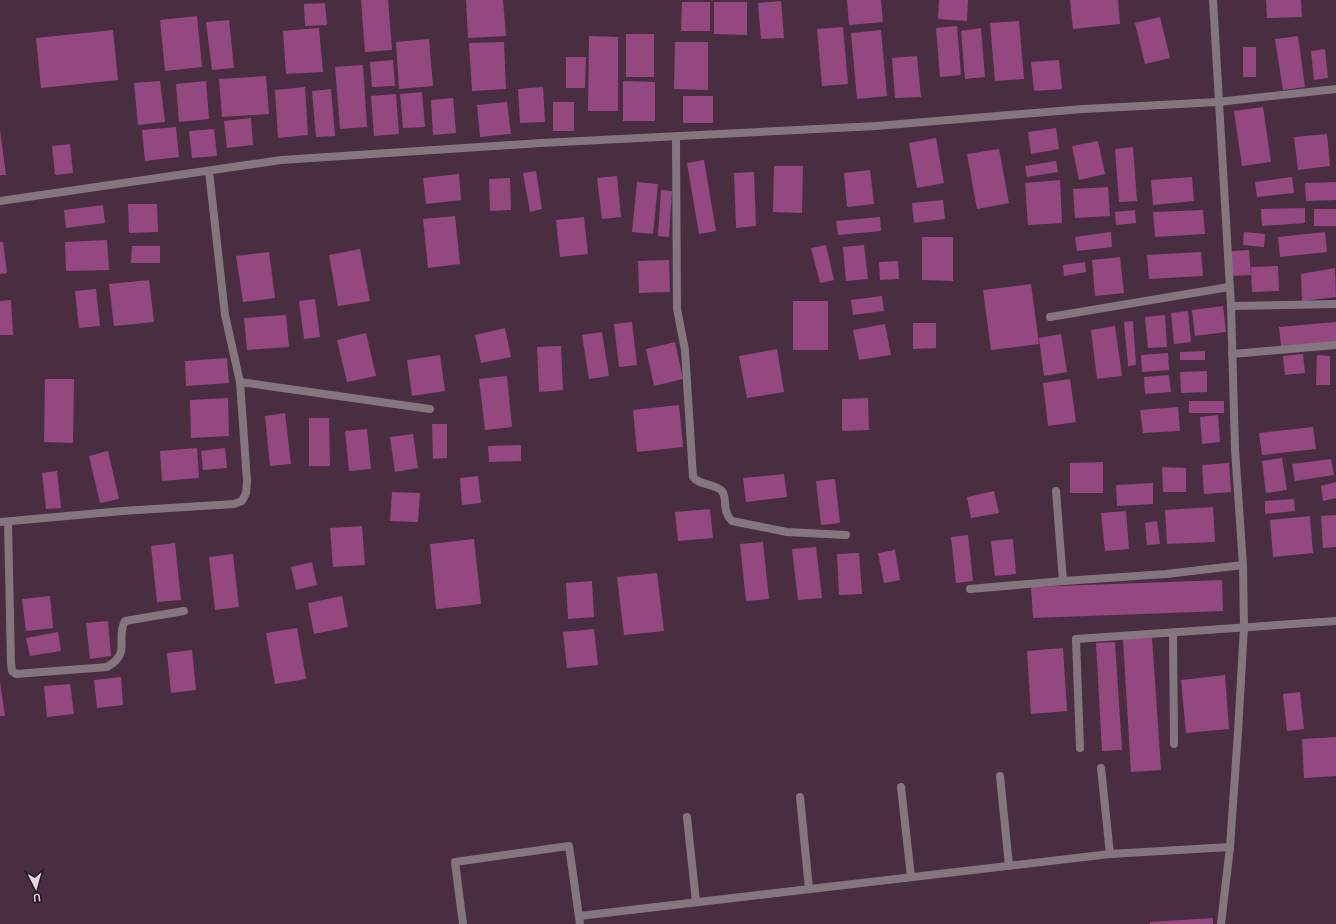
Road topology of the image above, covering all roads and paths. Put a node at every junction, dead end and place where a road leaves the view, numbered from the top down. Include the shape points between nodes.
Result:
1 (1213, 0) edge
2 (1336, 88) edge
3 (1218, 102) junction
4 (676, 136) junction
5 (209, 171) junction
6 (0, 201) edge
7 (1229, 287) junction
8 (1336, 304) edge
9 (1231, 306) junction
10 (1050, 317) dead end
11 (1336, 345) edge
12 (1232, 354) junction
13 (240, 382) junction
14 (430, 409) dead end
15 (1056, 491) dead end
16 (4, 522) edge
17 (846, 535) dead end
18 (1243, 565) junction
19 (1063, 580) junction
20 (970, 589) dead end
21 (184, 611) dead end
22 (1336, 621) edge
23 (1244, 627) junction
24 (1173, 633) junction
25 (1174, 744) dead end
26 (1080, 748) dead end
27 (1101, 768) dead end
28 (1000, 776) dead end
29 (901, 787) dead end
30 (800, 797) dead end
31 (688, 817) dead end
32 (1230, 847) junction
33 (1110, 854) junction
34 (1009, 866) junction
35 (911, 877) junction
36 (809, 889) junction
37 (696, 902) junction
38 (579, 920) edge
39 (463, 924) edge
40 (1221, 924) edge

1 - 3 street
2 - 3 street
3 - 4 street via 1083,109 876,126
3 - 7 street
4 - 5 street via 281,160
4 - 17 street via 677,309 685,350 693,477 697,482 721,490 726,515 732,521 787,532
5 - 6 street
5 - 13 street via 225,315
7 - 9 street
7 - 10 street
8 - 9 street
9 - 12 street
11 - 12 street
12 - 18 street
13 - 14 street
13 - 16 street via 246,481 246,493 242,500 234,504
15 - 19 street
16 - 21 street via 11,663 12,671 16,674 107,667 118,659 123,649 125,621
18 - 19 street via 1166,574
18 - 23 street
19 - 20 street
22 - 23 street
23 - 24 street
23 - 32 street
24 - 25 street
24 - 26 street via 1076,639
27 - 33 street
28 - 34 street
29 - 35 street
30 - 36 street
31 - 37 street
32 - 33 street
32 - 40 street
33 - 34 street
34 - 35 street
35 - 36 street
36 - 37 street
37 - 38 street
38 - 39 street via 569,846 455,862

